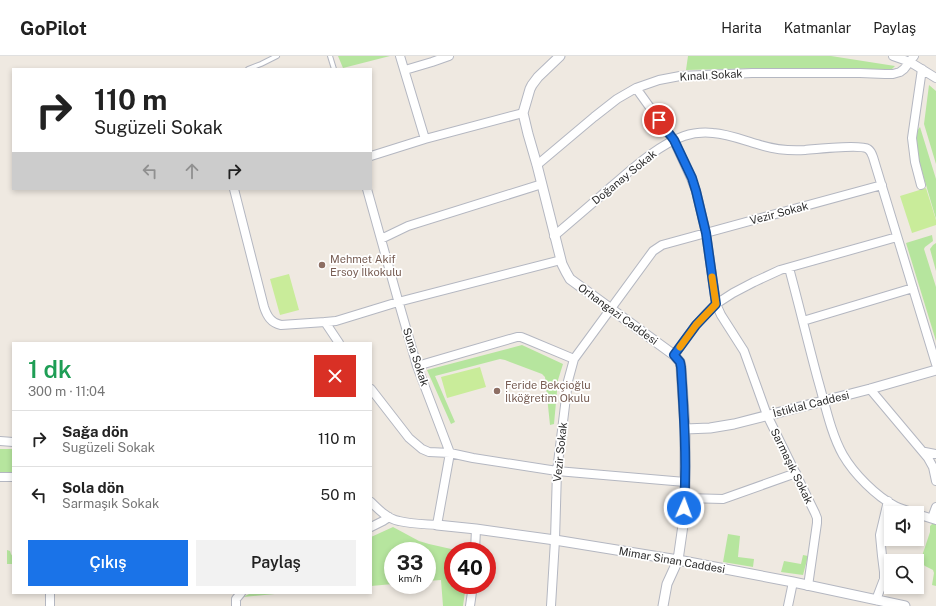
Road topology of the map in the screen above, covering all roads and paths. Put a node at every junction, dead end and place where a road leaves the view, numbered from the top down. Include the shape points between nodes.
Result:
1 (277, 56) edge
2 (330, 56) edge
3 (400, 56) edge
4 (449, 56) edge
5 (560, 56) edge
6 (892, 56) edge
7 (912, 59) edge
8 (262, 67) edge
9 (334, 68) edge
10 (922, 69) junction
11 (405, 70) junction
12 (936, 78) edge
13 (636, 88) junction
14 (523, 113) junction
15 (426, 139) junction
16 (674, 140) junction
17 (372, 156) edge
18 (537, 165) junction
19 (542, 184) junction
20 (882, 185) junction
21 (921, 186) dead end
22 (234, 190) edge
23 (367, 190) edge
24 (706, 233) junction
25 (554, 236) junction
26 (897, 237) junction
27 (381, 239) junction
28 (561, 260) junction
29 (789, 268) junction
30 (913, 288) junction
31 (398, 302) junction
32 (716, 304) junction
33 (611, 309) junction
34 (803, 321) junction
35 (325, 322) junction
36 (338, 342) edge
37 (674, 355) junction
38 (574, 359) junction
39 (936, 364) edge
40 (417, 366) junction
41 (936, 370) edge
42 (870, 389) junction
43 (372, 391) edge
44 (824, 401) junction
45 (767, 415) junction
46 (684, 429) junction
47 (0, 441) edge
48 (12, 442) edge
49 (925, 452) junction
50 (450, 453) junction
51 (936, 454) edge
52 (557, 471) junction
53 (796, 474) junction
54 (0, 477) edge
55 (12, 477) edge
56 (936, 481) edge
57 (685, 482) junction
58 (685, 498) junction
59 (888, 501) junction
60 (372, 503) edge
61 (896, 506) edge
62 (936, 507) edge
63 (924, 516) edge
64 (389, 517) junction
65 (934, 519) edge
66 (437, 525) junction
67 (372, 526) edge
68 (476, 529) junction
69 (555, 540) junction
70 (475, 542) edge
71 (678, 560) junction
72 (793, 582) junction
73 (808, 586) junction
74 (50, 594) edge
75 (240, 594) edge
76 (472, 594) edge
77 (876, 600) junction
78 (50, 606) edge
79 (236, 606) edge
80 (470, 606) edge
81 (551, 606) edge
82 (663, 606) edge
83 (788, 606) edge
84 (905, 606) edge

1 - 8 lane
2 - 9 lane
3 - 11 street
4 - 11 street
5 - 14 street via 532,85
6 - 7 street
7 - 10 street
7 - 13 street, Kınalı Sokak via 900,72 885,74 769,73 680,76
10 - 12 street
10 - 21 street via 912,138
11 - 15 street
13 - 16 street, Sarmaşık Sokak
13 - 18 street, Kınalı Sokak via 607,106
14 - 15 street
14 - 18 street, Orhangazi Caddesi
15 - 17 street
16 - 20 street, Doğanay Sokak via 702,132 787,150 868,148
16 - 24 street, Sarmaşık Sokak via 692,178
16 - 25 street, Doğanay Sokak via 632,170
18 - 19 street, Orhangazi Caddesi
19 - 25 street, Orhangazi Caddesi
19 - 27 street via 408,226
20 - 24 street, Vezir Sokak
20 - 26 street
22 - 35 street via 267,315 275,324 281,325
23 - 27 street, Suna Sokak
24 - 32 street, Sarmaşık Sokak
24 - 33 street, Vezir Sokak via 655,249
25 - 28 street, Orhangazi Caddesi
26 - 29 street
26 - 30 street
27 - 31 street, Suna Sokak
28 - 31 street
28 - 33 street, Orhangazi Caddesi via 570,279
29 - 32 street via 770,274
29 - 34 street
30 - 34 street
30 - 39 street
31 - 35 street
31 - 40 street, Suna Sokak
32 - 37 street via 696,325
32 - 45 street, Sarmaşık Sokak via 744,351
33 - 37 street, Orhangazi Caddesi
33 - 38 street, Vezir Sokak
34 - 44 street
35 - 36 street
37 - 46 street via 681,367
38 - 40 street via 517,337
38 - 52 street, Vezir Sokak via 568,382
40 - 50 street, Suna Sokak
41 - 42 street, İstiklal Caddesi
42 - 44 street, İstiklal Caddesi
42 - 49 street
43 - 50 street via 409,438 422,449
44 - 45 street, İstiklal Caddesi
44 - 59 street via 836,444 844,457 862,479
45 - 46 street, İstiklal Caddesi via 718,427
45 - 53 street, Sarmaşık Sokak
46 - 57 street
47 - 48 street
49 - 51 street
49 - 56 street via 931,462
50 - 52 street
50 - 66 street
52 - 57 street
52 - 69 street, Vezir Sokak
53 - 58 street via 723,499
53 - 73 street, Sarmaşık Sokak via 817,518
54 - 55 street
57 - 58 street
58 - 71 street
59 - 61 street
59 - 77 street via 880,535 884,579
60 - 64 street
62 - 65 street
63 - 65 street
64 - 66 street via 398,521
64 - 67 street
66 - 68 street, Mimar Sinan Caddesi
68 - 69 street, Mimar Sinan Caddesi
68 - 70 street
69 - 71 street, Mimar Sinan Caddesi
69 - 81 street, Vezir Sokak
71 - 72 street, Mimar Sinan Caddesi
71 - 82 street via 667,584
72 - 73 street, Mimar Sinan Caddesi
72 - 83 street
73 - 77 street, Mimar Sinan Caddesi
74 - 78 street
75 - 79 street via 236,599
76 - 80 street
77 - 84 street, Mimar Sinan Caddesi

